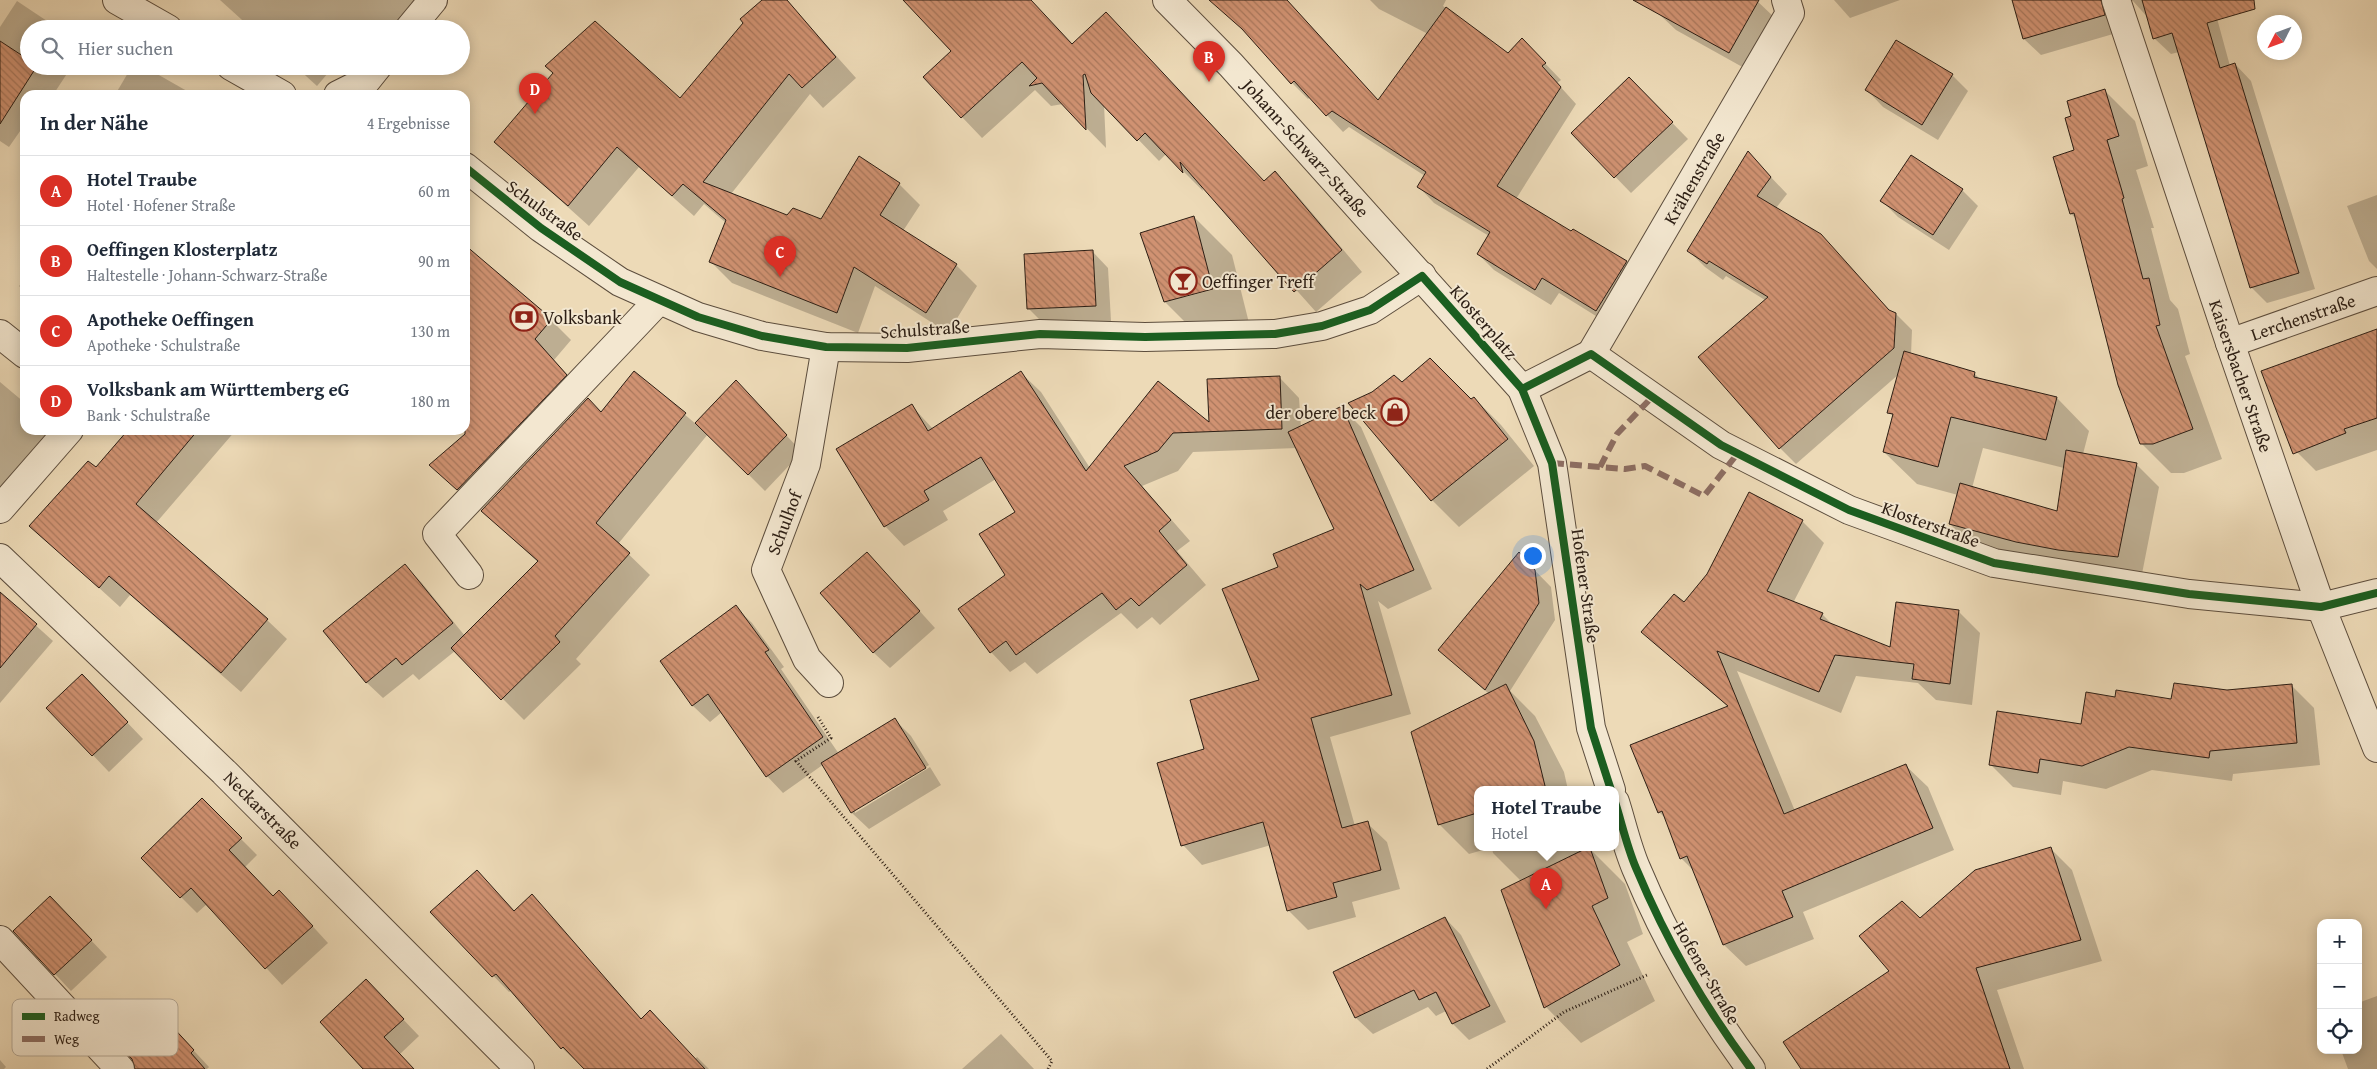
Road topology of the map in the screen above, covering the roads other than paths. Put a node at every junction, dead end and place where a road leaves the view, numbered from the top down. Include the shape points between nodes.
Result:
1 (118, 0) edge
2 (433, 0) edge
3 (1167, 0) edge
4 (1786, 0) edge
5 (2116, 0) edge
6 (152, 20) edge
7 (416, 20) edge
8 (248, 75) edge
9 (375, 81) edge
10 (273, 90) edge
11 (351, 90) edge
12 (470, 171) edge
13 (1422, 276) junction
14 (2377, 291) edge
15 (660, 300) junction
16 (0, 334) edge
17 (2230, 343) junction
18 (826, 347) junction
19 (20, 350) edge
20 (1591, 354) junction
21 (1522, 389) junction
22 (65, 435) edge
23 (0, 509) edge
24 (0, 558) edge
25 (469, 575) dead end
26 (2377, 593) edge
27 (2321, 607) junction
28 (829, 683) dead end
29 (2377, 748) edge
30 (1610, 786) edge
31 (1619, 815) edge
32 (0, 940) edge
33 (55, 999) edge
34 (108, 1056) edge
35 (120, 1069) edge
36 (520, 1069) edge
37 (1750, 1069) edge

1 - 6 street
2 - 7 street
3 - 13 street, Johann-Schwarz-Straße via 1231,65
4 - 20 street, Krähenstraße via 1790,13
5 - 17 street, Kaisersbacher Straße
8 - 10 street
9 - 11 street
12 - 15 street, Schulstraße via 541,228 620,282
13 - 18 street, Schulstraße via 1370,310 1322,326 1275,334 1145,338 1040,334 907,348
13 - 21 street, Klosterplatz
14 - 17 street, Lerchenstraße
15 - 18 street, Schulstraße via 698,317 762,336
15 - 25 street via 437,534
16 - 19 street
17 - 27 street, Kaisersbacher Straße
18 - 28 street, Schulhof via 806,464 766,570 807,659
20 - 21 street
20 - 27 street, Klosterstraße via 1721,445 1849,510 1994,563 2189,594
21 - 30 street, Hofener Straße via 1552,463 1591,728
22 - 23 street
24 - 36 street, Neckarstraße via 224,772
26 - 27 street, Klosterstraße
27 - 29 street, Kaisersbacher Straße
31 - 37 street, Hofener Straße via 1635,866 1679,960 1715,1021
32 - 33 street
34 - 35 street

